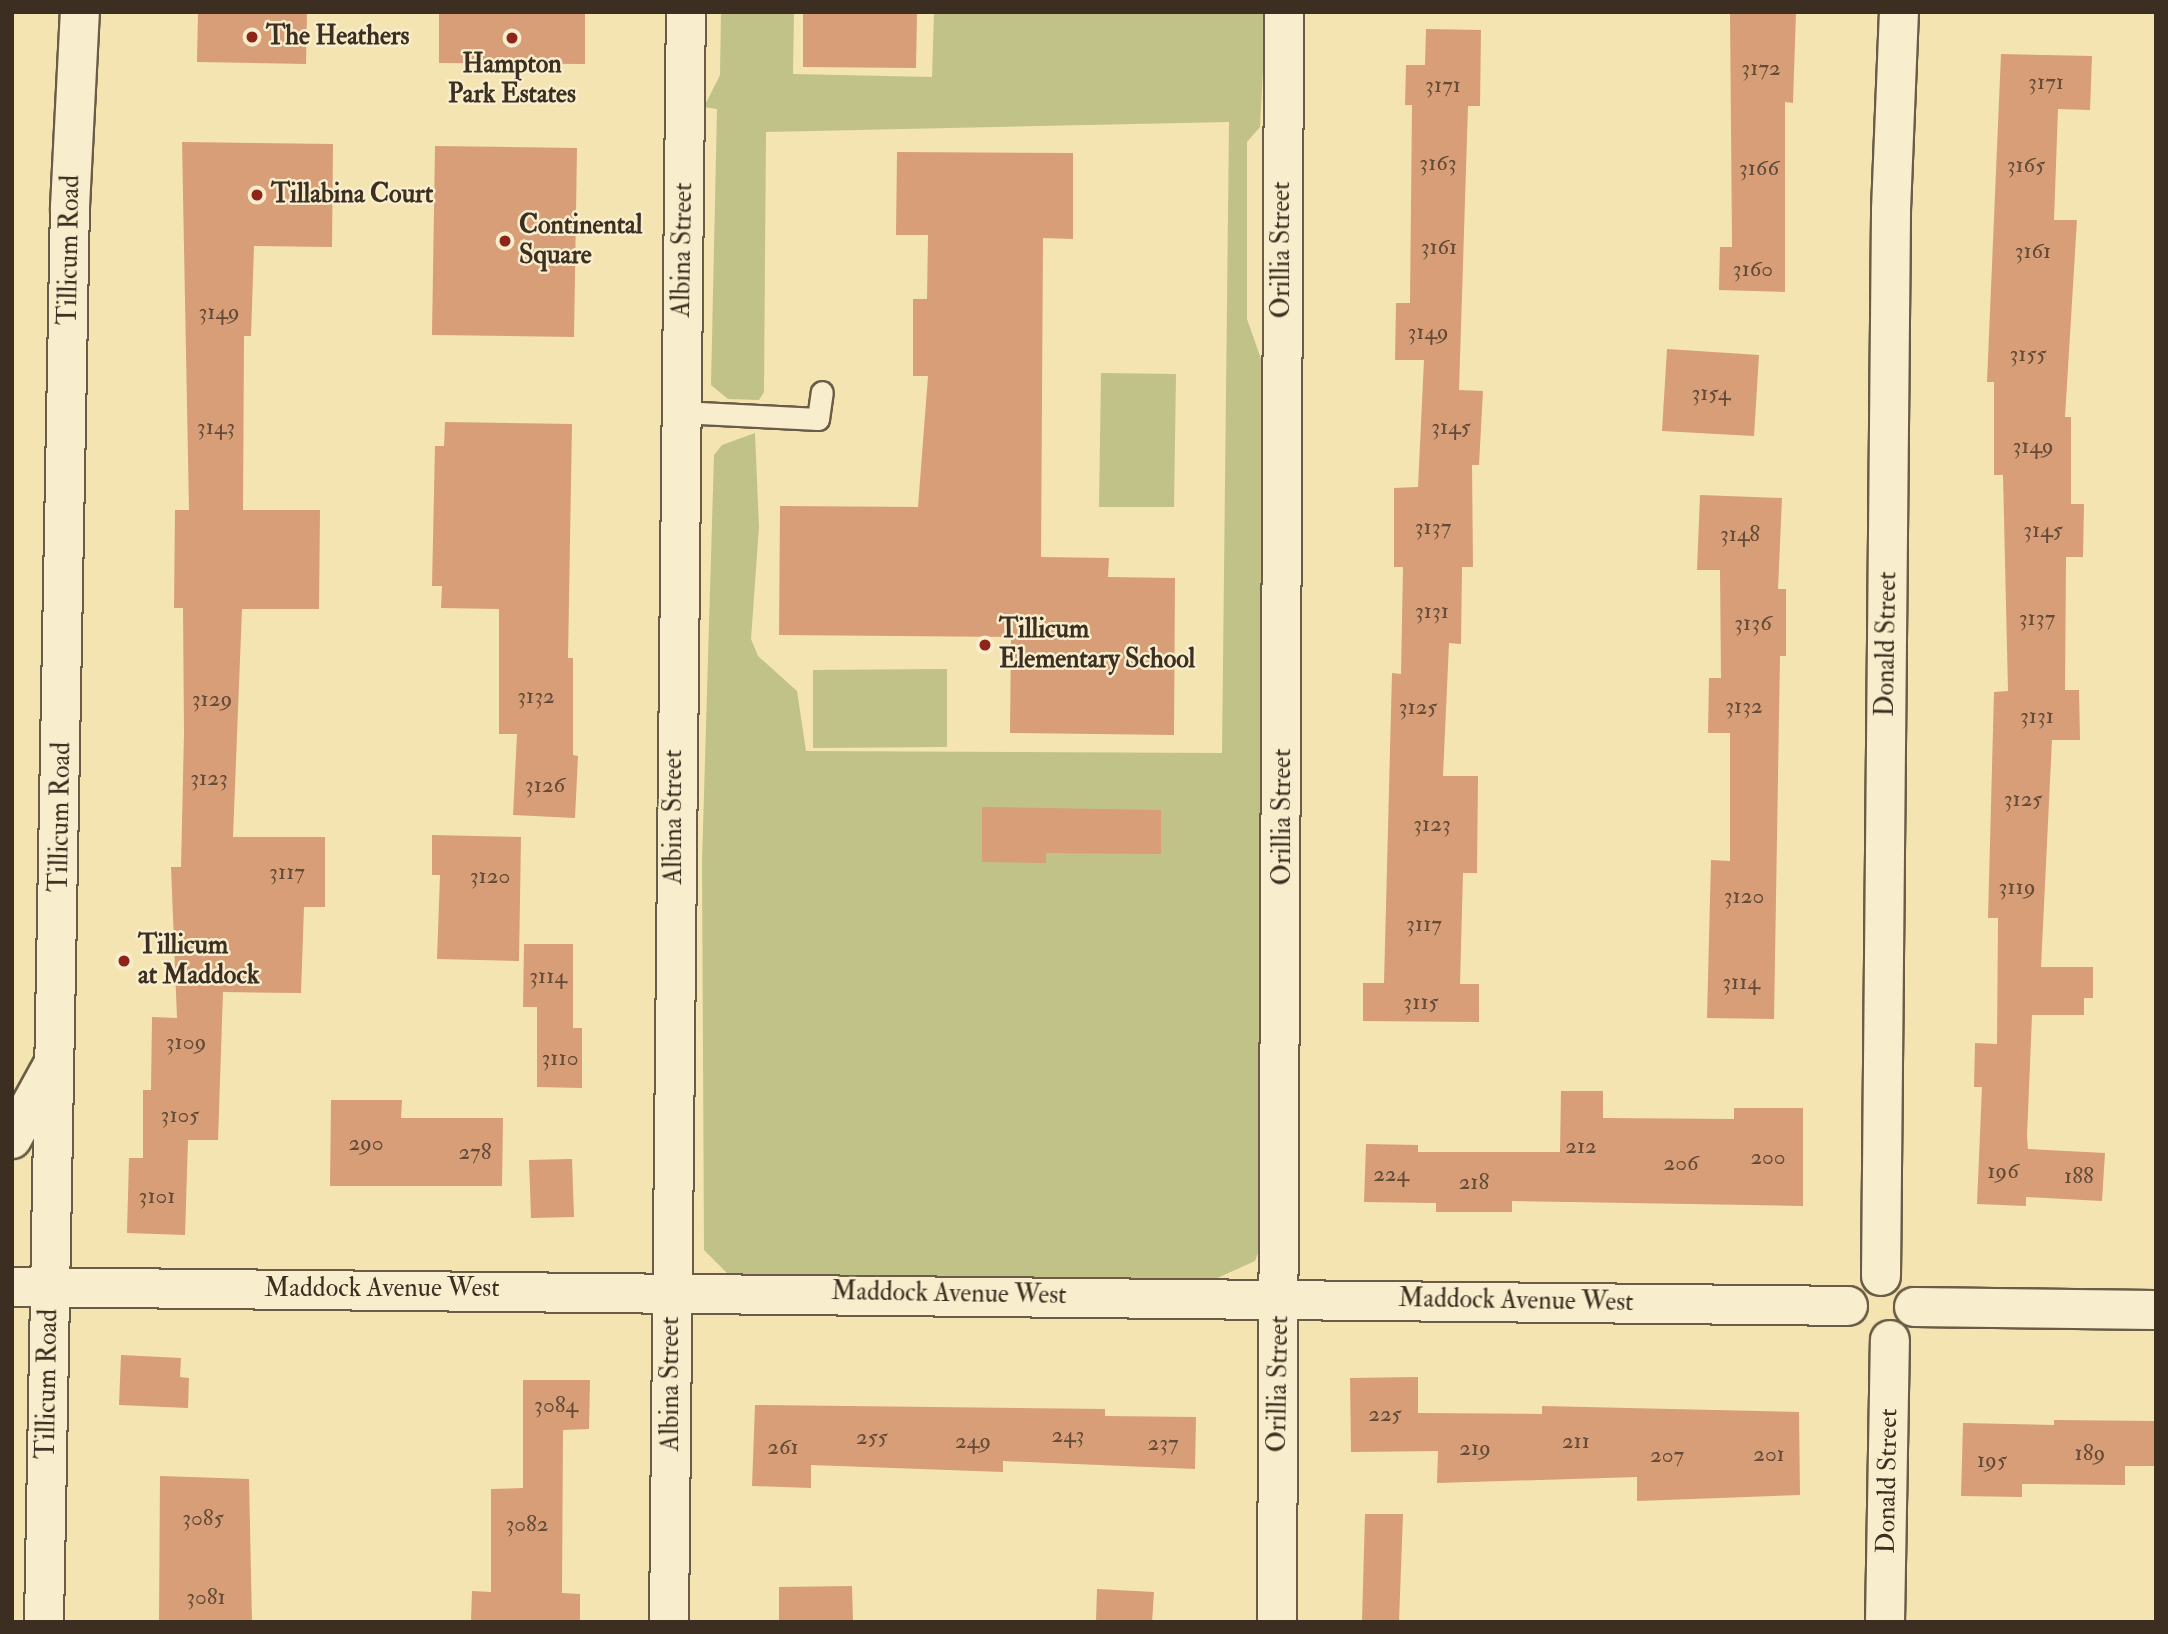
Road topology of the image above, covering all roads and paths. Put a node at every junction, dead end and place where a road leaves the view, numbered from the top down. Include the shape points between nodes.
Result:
1 (686, 12) edge
2 (1284, 12) edge
3 (1899, 12) edge
4 (80, 13) edge
5 (822, 392) dead end
6 (680, 412) junction
7 (55, 1060) junction
8 (12, 1139) edge
9 (1881, 1276) junction
10 (31, 1287) edge
11 (672, 1291) junction
12 (1280, 1299) junction
13 (1848, 1306) junction
14 (1914, 1307) junction
15 (2156, 1310) edge
16 (1890, 1340) junction
17 (44, 1622) edge
18 (669, 1622) edge
19 (1277, 1622) edge
20 (1885, 1622) edge

1 - 6 street, Albina Street
2 - 12 street, Orillia Street
3 - 9 street, Donald Street via 1891,210
4 - 7 street, Tillicum Road via 70,207
5 - 6 lane via 818,419
6 - 11 street, Albina Street
7 - 8 street
7 - 10 street, Tillicum Road
9 - 13 street via 1863,1282
9 - 14 street via 1900,1282
10 - 11 street, Maddock Avenue West
10 - 17 street, Tillicum Road
11 - 12 street, Maddock Avenue West
11 - 18 street, Albina Street
12 - 13 street, Maddock Avenue West
12 - 19 street, Orillia Street
13 - 16 street via 1860,1334
14 - 15 street
14 - 16 street via 1908,1328
16 - 20 street, Donald Street

